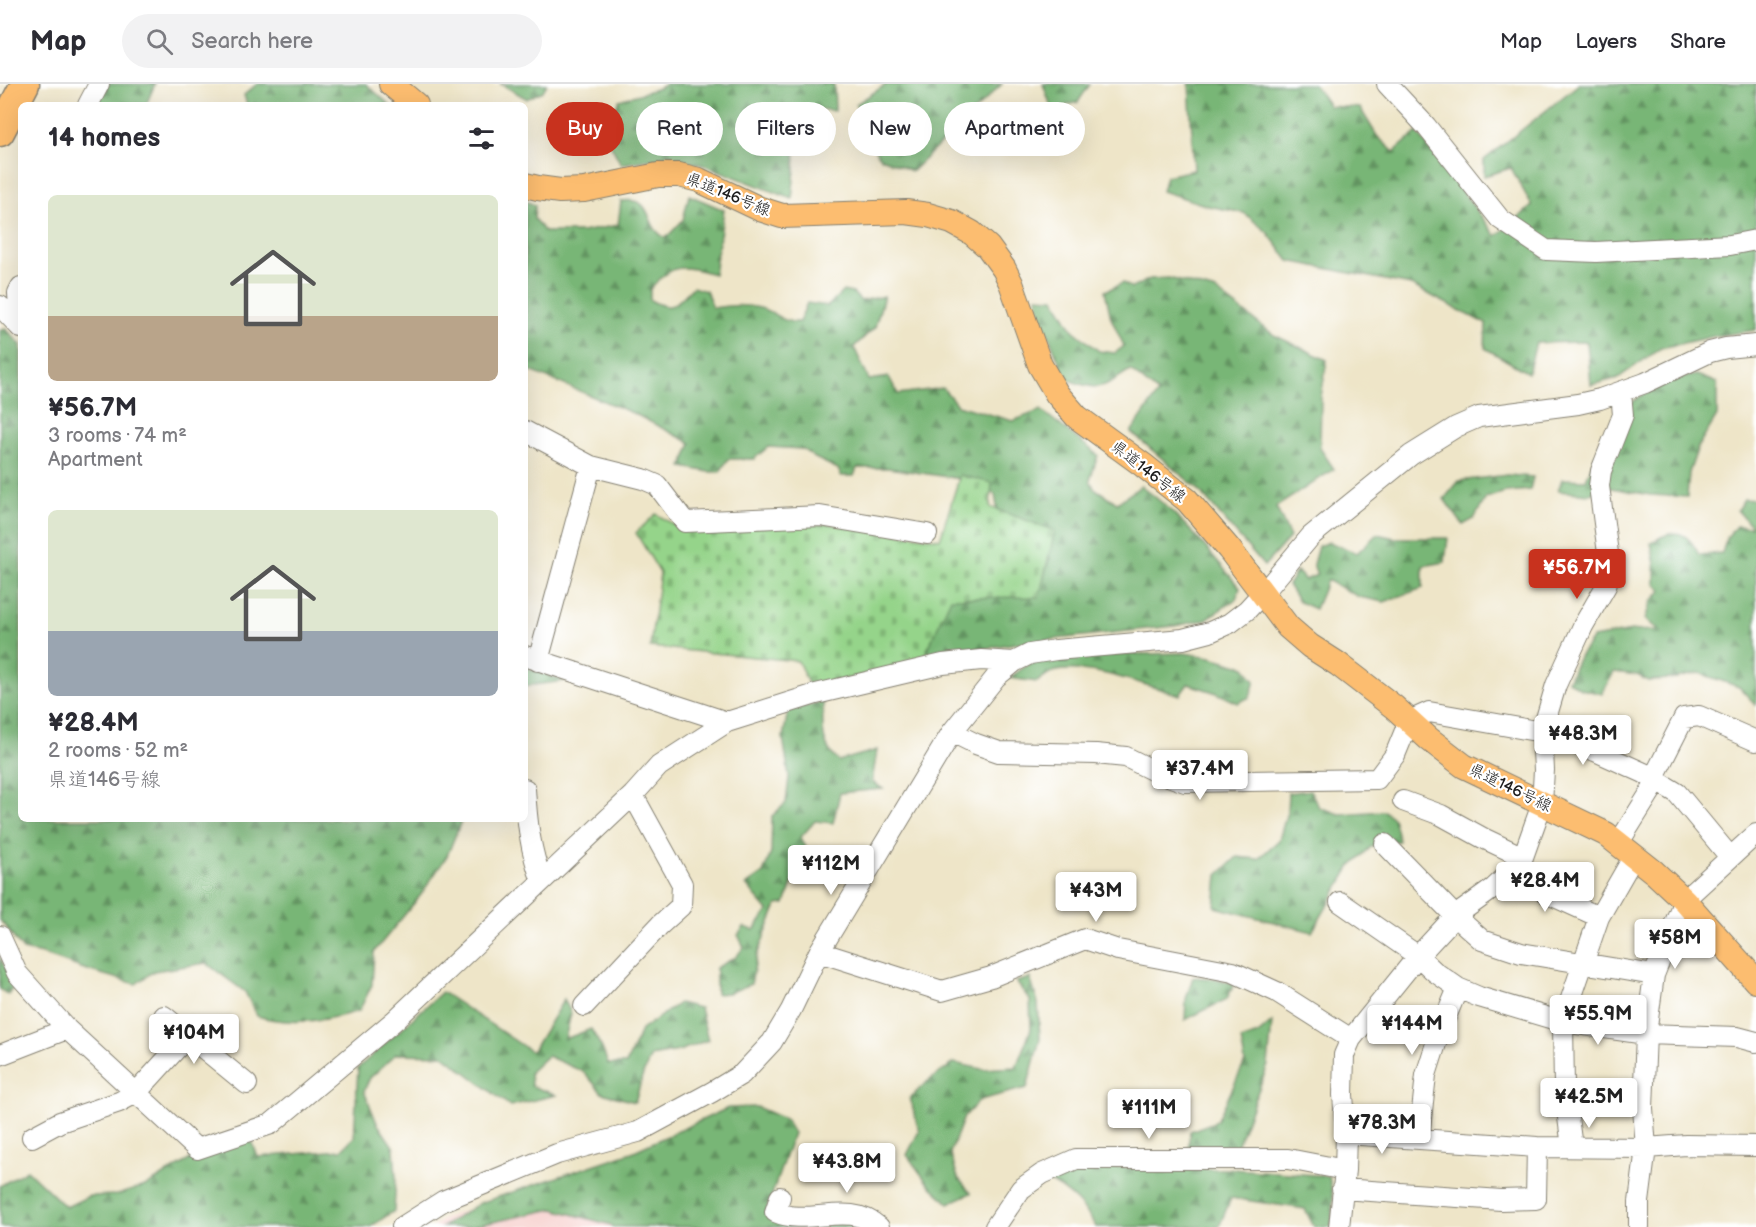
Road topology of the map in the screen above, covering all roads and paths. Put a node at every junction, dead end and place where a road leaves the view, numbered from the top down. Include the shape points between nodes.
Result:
1 (25, 84) edge
2 (99, 84) edge
3 (391, 84) edge
4 (1388, 84) edge
5 (90, 102) edge
6 (412, 102) edge
7 (0, 132) edge
8 (528, 186) edge
9 (1756, 240) edge
10 (0, 306) edge
11 (18, 325) edge
12 (1756, 345) edge
13 (1621, 392) junction
14 (528, 433) edge
15 (591, 466) junction
16 (927, 534) dead end
17 (1262, 594) junction
18 (531, 659) edge
19 (1014, 662) junction
20 (1409, 720) junction
21 (727, 722) junction
22 (952, 732) junction
23 (1542, 732) junction
24 (1756, 741) edge
25 (1653, 779) junction
26 (633, 795) junction
27 (1403, 801) dead end
28 (1542, 804) junction
29 (527, 822) edge
30 (1756, 834) edge
31 (1385, 844) dead end
32 (1626, 850) junction
33 (1730, 857) junction
34 (1519, 863) junction
35 (542, 881) junction
36 (1684, 900) junction
37 (1340, 902) dead end
38 (1455, 916) junction
39 (1599, 917) junction
40 (0, 936) edge
41 (819, 952) junction
42 (1418, 956) junction
43 (1582, 963) junction
44 (1654, 975) junction
45 (1756, 981) edge
46 (1458, 988) junction
47 (584, 1006) dead end
48 (164, 1016) dead end
49 (1563, 1022) junction
50 (67, 1029) junction
51 (1646, 1034) junction
52 (188, 1036) junction
53 (1351, 1039) junction
54 (1756, 1042) edge
55 (0, 1055) edge
56 (248, 1084) dead end
57 (136, 1093) junction
58 (1346, 1134) junction
59 (32, 1137) dead end
60 (1419, 1138) junction
61 (1756, 1146) edge
62 (1537, 1147) junction
63 (1572, 1147) junction
64 (1646, 1149) junction
65 (1343, 1179) junction
66 (780, 1197) dead end
67 (402, 1227) edge
68 (879, 1227) edge
69 (995, 1227) edge
70 (1339, 1227) edge
71 (1639, 1227) edge

1 - 7 highway
2 - 5 street
3 - 6 main road
4 - 9 street via 1500,219 1546,250 1596,252 1730,245
8 - 17 main road, 県道146号線 via 584,190 658,175 679,175 782,216 906,212 952,222 972,233 1004,268 1040,365 1057,394 1077,417 1187,500
10 - 11 street
12 - 13 street via 1710,352
13 - 17 street via 1578,404 1479,417 1456,427 1411,455 1311,536
13 - 23 street via 1623,416 1599,486 1610,568 1606,586 1559,677
14 - 15 street
15 - 16 street via 657,485 685,522 820,516
15 - 18 street
17 - 19 street via 1230,623 1183,639 1056,650 1030,654
17 - 20 main road, 県道146号線 via 1288,627
18 - 21 street
19 - 21 street via 943,664 816,694
19 - 22 street via 996,677
20 - 22 street via 1395,755 1377,779 1367,780 1185,782 1126,758 999,752
20 - 23 street via 1429,712
20 - 28 main road, 県道146号線 via 1464,766
21 - 26 street via 659,766
22 - 41 street
23 - 25 street via 1595,751
23 - 28 street
24 - 25 street via 1699,716 1684,718
25 - 32 street via 1653,788
25 - 33 street via 1677,793
26 - 35 street
26 - 47 street via 682,884 681,906
27 - 34 street via 1442,815
28 - 32 main road, 県道146号線 via 1606,834
28 - 34 street
29 - 35 street
30 - 33 street
31 - 38 street
32 - 36 main road, 県道146号線
32 - 39 street
33 - 36 street
34 - 38 street via 1494,888
34 - 39 street via 1546,893
35 - 57 street via 394,1021 271,1125 197,1149
36 - 44 street
36 - 45 main road, 県道146号線
37 - 42 street
38 - 42 street
38 - 43 street via 1482,940 1521,953
39 - 43 street
40 - 50 street via 17,973
41 - 53 street via 942,991 991,977 1085,939 1118,950 1233,972 1277,992
41 - 67 street via 772,1042 742,1074 638,1132 557,1154 443,1201
42 - 46 street
42 - 53 street
43 - 44 street
43 - 49 street
44 - 51 street
46 - 49 street
46 - 60 street via 1426,1075
48 - 52 street
49 - 51 street
49 - 63 street via 1564,1088
50 - 55 street
50 - 57 street
51 - 54 street via 1737,1037
51 - 64 street via 1642,1108
52 - 56 street
52 - 57 street
53 - 58 street via 1344,1055
57 - 59 street
58 - 60 street
58 - 65 street
60 - 62 street
61 - 64 street
62 - 63 street
62 - 65 street via 1536,1199 1442,1197
63 - 64 street
64 - 71 street
65 - 69 street via 1288,1159 1076,1159 1042,1174 1021,1189
65 - 70 street
66 - 68 street via 775,1212 787,1217 847,1213 869,1219

